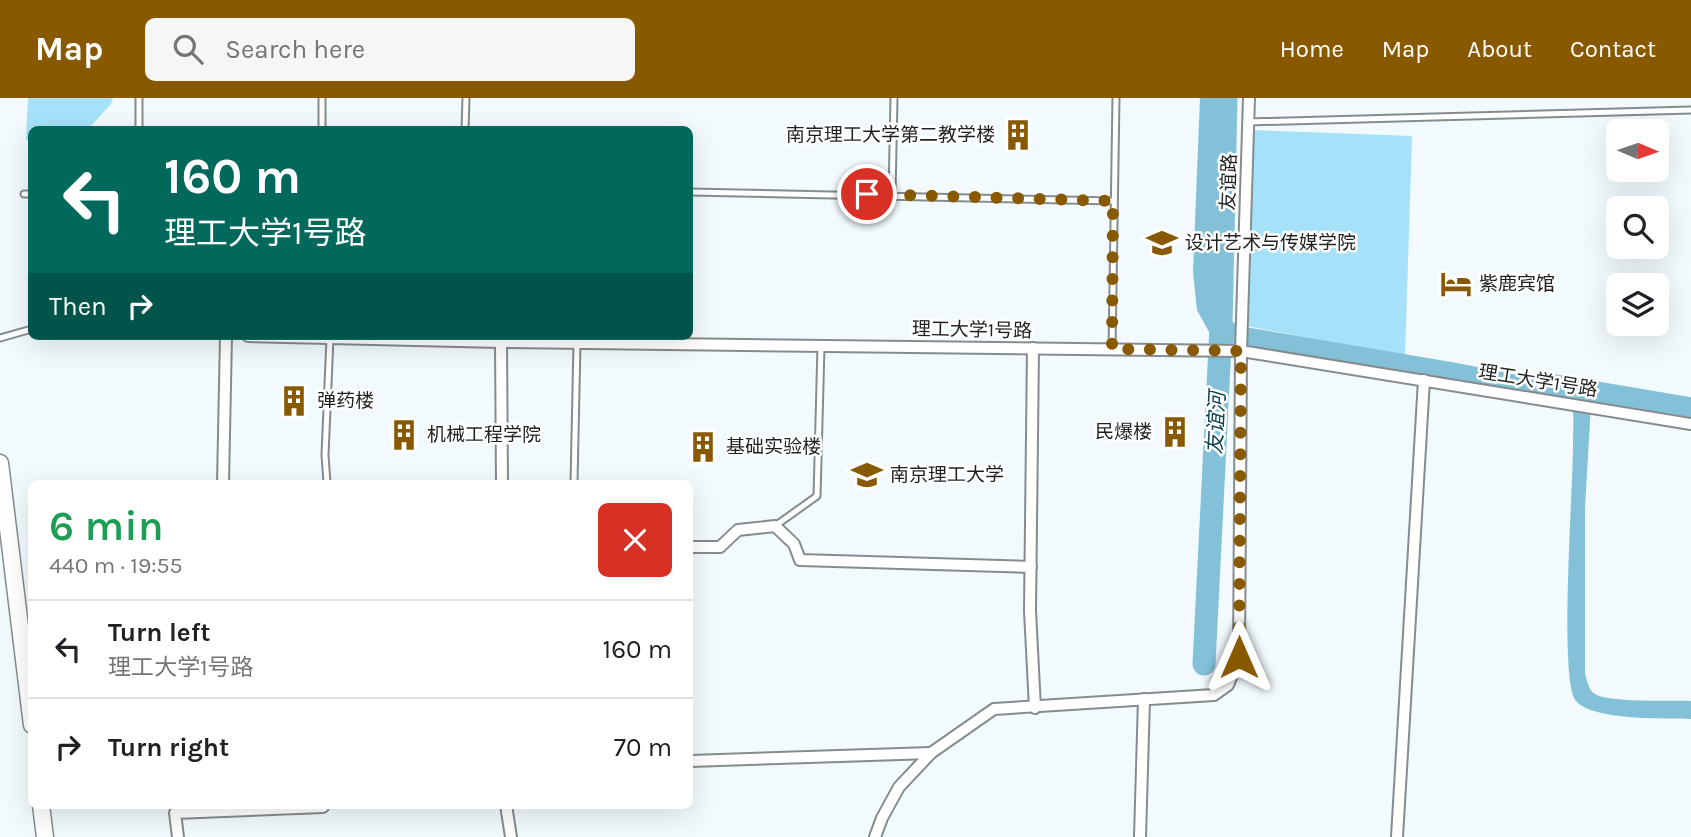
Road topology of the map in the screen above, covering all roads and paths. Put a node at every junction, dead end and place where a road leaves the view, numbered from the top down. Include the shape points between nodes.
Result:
1 (139, 98) edge
2 (322, 98) edge
3 (466, 98) edge
4 (894, 98) edge
5 (1116, 98) edge
6 (1249, 98) edge
7 (1691, 110) edge
8 (1248, 122) junction
9 (139, 126) edge
10 (322, 126) edge
11 (465, 126) edge
12 (693, 192) edge
13 (24, 194) dead end
14 (28, 194) edge
15 (892, 195) junction
16 (1113, 201) junction
17 (28, 330) edge
18 (0, 338) edge
19 (226, 340) edge
20 (330, 340) edge
21 (478, 340) edge
22 (501, 342) junction
23 (577, 343) junction
24 (821, 346) junction
25 (1033, 348) junction
26 (1112, 349) junction
27 (1241, 351) junction
28 (1424, 380) junction
29 (1691, 424) edge
30 (0, 463) edge
31 (223, 480) edge
32 (327, 480) edge
33 (502, 480) edge
34 (574, 480) edge
35 (775, 526) junction
36 (693, 547) edge
37 (1031, 567) junction
38 (28, 692) edge
39 (1144, 699) junction
40 (1035, 708) junction
41 (931, 753) junction
42 (693, 761) edge
43 (42, 809) edge
44 (274, 809) edge
45 (507, 809) edge
46 (45, 837) edge
47 (178, 837) edge
48 (512, 837) edge
49 (875, 837) edge
50 (1140, 837) edge
51 (1396, 837) edge

1 - 9 lane
2 - 10 lane
3 - 11 lane
4 - 15 lane
5 - 16 lane
6 - 8 street, 友谊路
7 - 8 lane
8 - 27 street, 友谊路
12 - 15 lane
13 - 14 lane
15 - 16 lane
16 - 26 lane
17 - 18 lane
19 - 31 street
20 - 32 lane
21 - 22 street, 理工大学1号路
22 - 23 street, 理工大学1号路
22 - 33 street
23 - 24 street, 理工大学1号路
23 - 34 lane
24 - 25 street, 理工大学1号路
24 - 35 lane via 817,496
25 - 26 street, 理工大学1号路
25 - 37 street
26 - 27 street, 理工大学1号路
27 - 28 street, 理工大学1号路
27 - 39 street, 友谊路 via 1239,657 1228,685 1214,695
28 - 29 street, 理工大学1号路
28 - 51 street
30 - 38 street
35 - 36 street via 738,530 720,547
35 - 37 street via 794,544 800,560
37 - 40 street
39 - 40 street, 友谊路
39 - 50 street
40 - 41 street, 友谊路 via 994,709
41 - 42 street
41 - 49 street, 友谊路 via 899,787
43 - 46 street
44 - 47 street via 175,813
45 - 48 street

